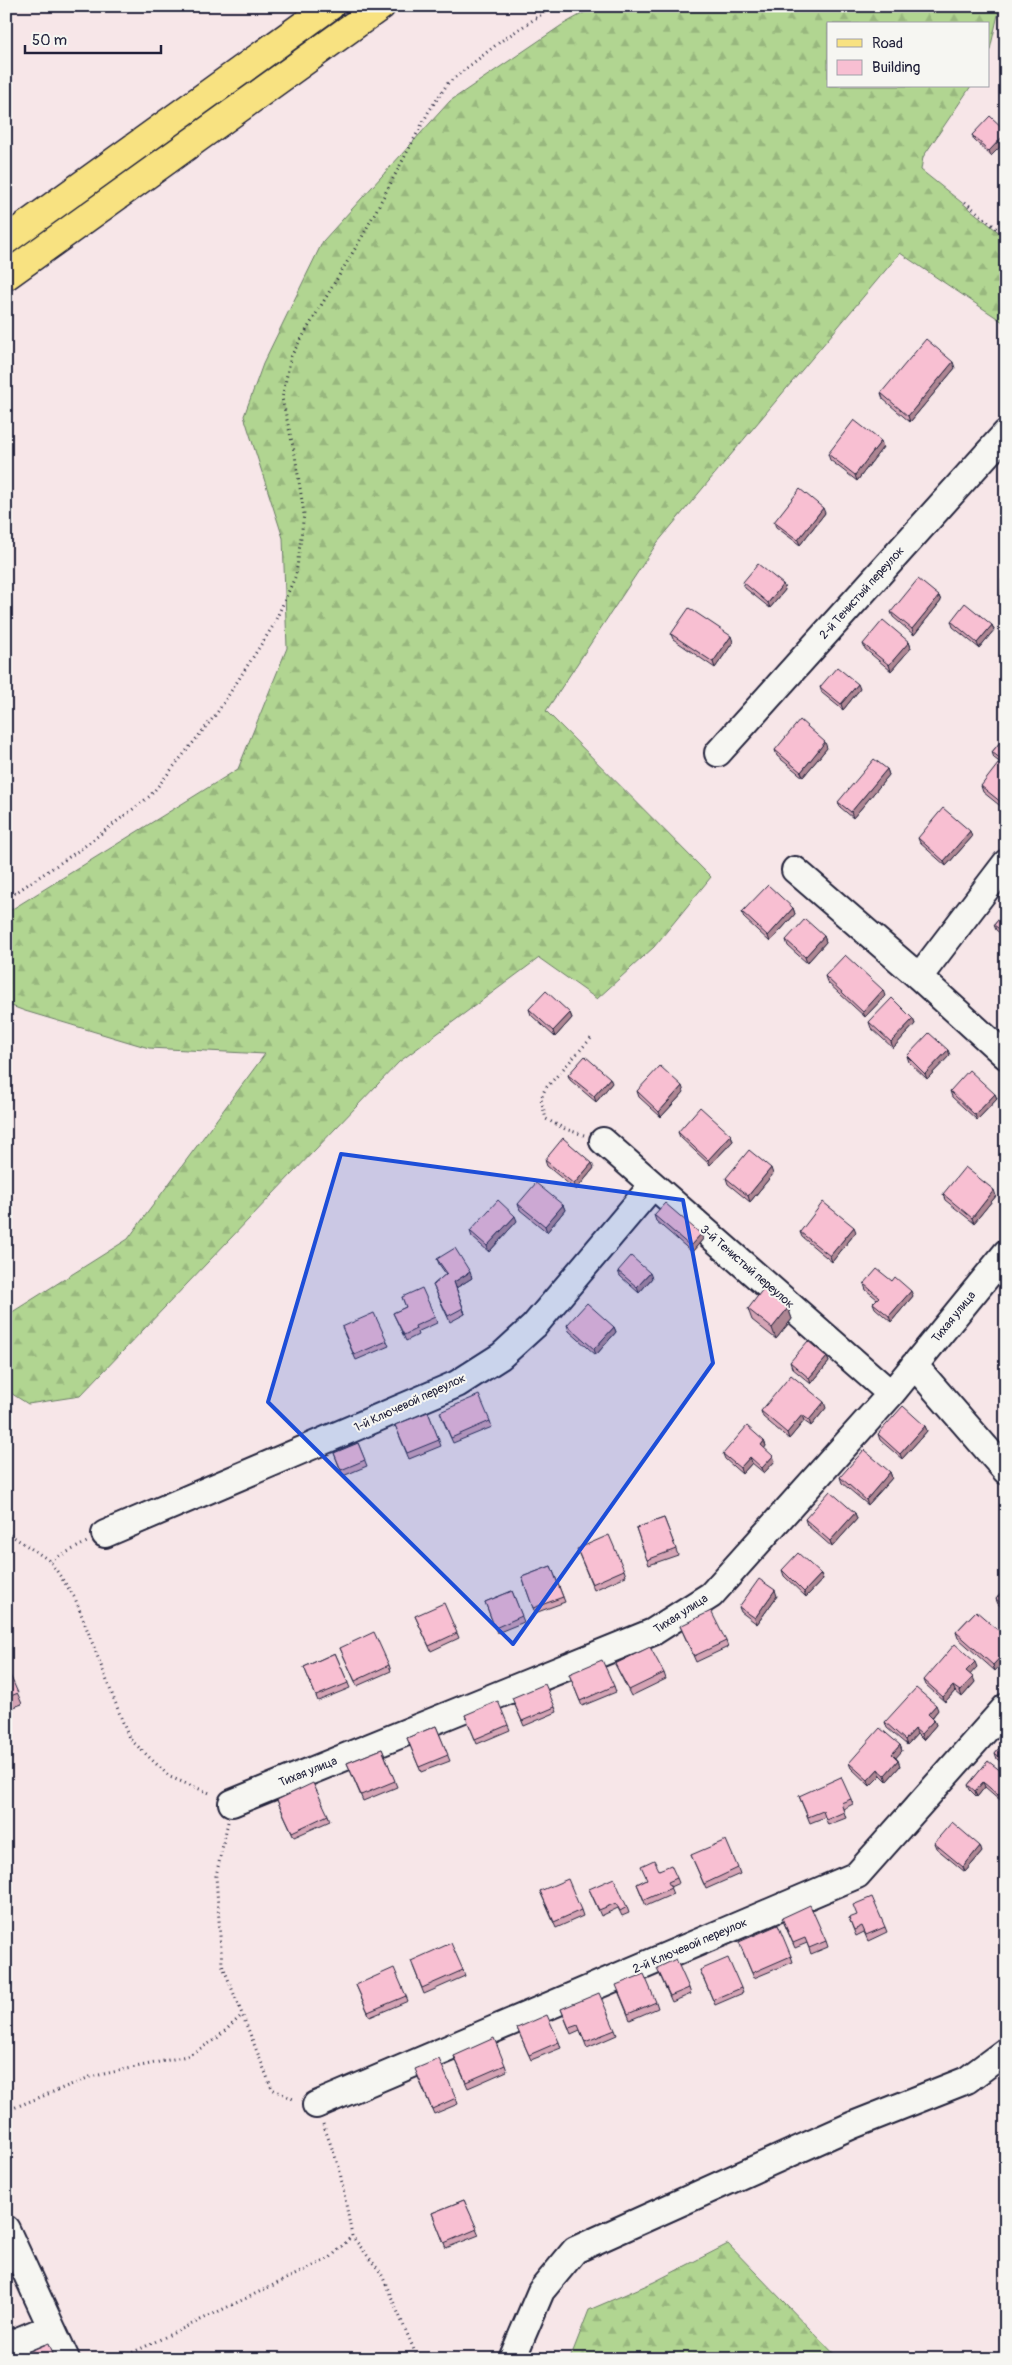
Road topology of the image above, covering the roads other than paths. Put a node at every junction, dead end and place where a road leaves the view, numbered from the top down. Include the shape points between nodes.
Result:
1 (330, 6) edge
2 (381, 6) edge
3 (6, 240) edge
4 (6, 276) edge
5 (1006, 433) edge
6 (718, 753) dead end
7 (1006, 863) edge
8 (795, 870) dead end
9 (919, 977) junction
10 (1006, 1056) edge
11 (603, 1141) road end
12 (653, 1185) junction
13 (1006, 1253) edge
14 (914, 1365) junction
15 (891, 1394) junction
16 (1006, 1472) edge
17 (104, 1534) road end
18 (1006, 1707) edge
19 (232, 1803) road end
20 (1006, 2051) edge
21 (316, 2105) road end
22 (6, 2229) edge
23 (51, 2326) junction
24 (6, 2346) edge
25 (66, 2359) edge
26 (512, 2359) edge

1 - 3 main road
2 - 4 main road
5 - 6 street, 2-й Тенистый переулок
7 - 9 street
8 - 9 street
9 - 10 street
11 - 12 street, 3-й Тенистый переулок
12 - 15 street, 3-й Тенистый переулок
12 - 17 street, 1-й Ключевой переулок via 534,1326 501,1356 457,1384
13 - 14 street, Тихая улица
14 - 15 street, Тихая улица
14 - 16 street
15 - 19 street, Тихая улица via 711,1595 653,1632
18 - 21 street, 2-й Ключевой переулок via 857,1875
20 - 26 street via 967,2080 853,2125 575,2250 541,2291
22 - 23 street
23 - 24 street
23 - 25 street

